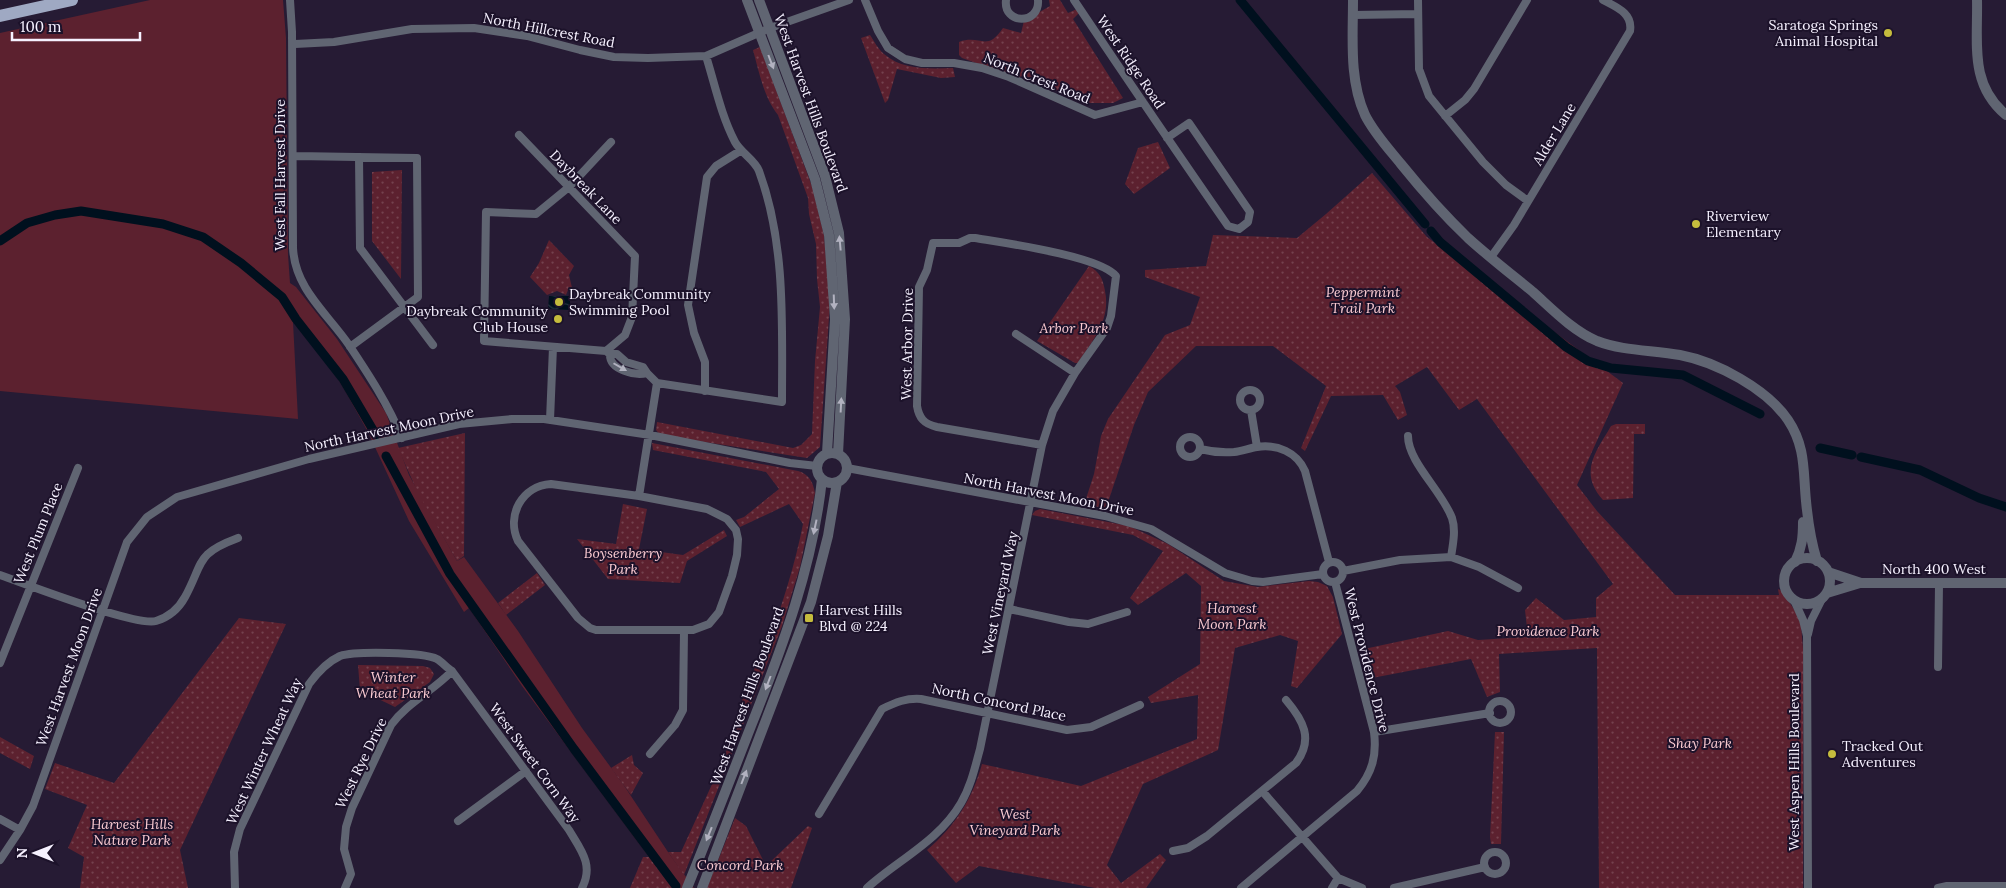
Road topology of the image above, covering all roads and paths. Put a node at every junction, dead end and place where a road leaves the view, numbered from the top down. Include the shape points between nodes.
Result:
1 (72, 0) edge
2 (290, 0) edge
3 (747, 0) edge
4 (759, 0) edge
5 (849, 0) edge
6 (865, 0) edge
7 (1006, 0) edge
8 (1038, 0) edge
9 (1074, 0) edge
10 (1353, 0) edge
11 (1418, 0) edge
12 (1527, 0) edge
13 (1603, 0) edge
14 (1978, 0) edge
15 (1418, 14) junction
16 (1353, 15) junction
17 (0, 16) edge
18 (770, 28) junction
19 (760, 33) junction
20 (295, 44) dead end
21 (706, 56) junction
22 (1143, 102) junction
23 (2006, 115) edge
24 (1445, 116) junction
25 (519, 135) dead end
26 (1167, 138) junction
27 (612, 142) dead end
28 (740, 151) junction
29 (296, 156) dead end
30 (359, 157) junction
31 (569, 187) junction
32 (1528, 201) junction
33 (933, 244) joint
34 (1491, 257) junction
35 (404, 307) junction
36 (1016, 334) dead end
37 (433, 345) dead end
38 (350, 347) junction
39 (553, 347) junction
40 (608, 352) junction
41 (1075, 373) junction
42 (657, 383) junction
43 (705, 391) junction
44 (1251, 410) dead end
45 (550, 420) junction
46 (650, 435) junction
47 (1408, 436) dead end
48 (402, 438) junction
49 (1042, 445) junction
50 (1257, 447) junction
51 (1200, 449) dead end
52 (827, 453) junction
53 (838, 454) junction
54 (817, 466) junction
55 (78, 468) dead end
56 (847, 468) junction
57 (822, 479) junction
58 (837, 482) junction
59 (639, 496) junction
60 (177, 497) joint
61 (1806, 501) junction
62 (1031, 502) junction
63 (238, 538) dead end
64 (1451, 557) junction
65 (1817, 561) junction
66 (1329, 562) junction
67 (1795, 562) junction
68 (1343, 571) junction
69 (1828, 572) junction
70 (1322, 574) junction
71 (0, 575) edge
72 (1335, 582) junction
73 (1861, 583) junction
74 (2006, 583) edge
75 (1939, 584) junction
76 (30, 585) junction
77 (1518, 588) dead end
78 (1824, 596) junction
79 (1794, 600) junction
80 (1009, 609) junction
81 (103, 610) junction
82 (1127, 612) dead end
83 (684, 631) junction
84 (1808, 636) junction
85 (329, 662) joint
86 (0, 663) edge
87 (1938, 667) dead end
88 (452, 672) junction
89 (1286, 700) dead end
90 (1140, 705) dead end
91 (988, 713) junction
92 (1490, 713) dead end
93 (1374, 732) junction
94 (650, 754) dead end
95 (526, 771) junction
96 (1263, 792) junction
97 (819, 814) dead end
98 (0, 819) edge
99 (458, 821) dead end
100 (20, 830) junction
101 (1302, 838) junction
102 (1173, 851) dead end
103 (0, 860) edge
104 (1485, 867) dead end
105 (1338, 878) junction
106 (1414, 886) edge
107 (2006, 886) edge
108 (235, 888) edge
109 (345, 888) edge
110 (582, 888) edge
111 (687, 888) edge
112 (702, 888) edge
113 (867, 888) edge
114 (1241, 888) edge
115 (1332, 888) edge
116 (1362, 888) edge
117 (1394, 888) edge
118 (1808, 888) edge
119 (1938, 888) edge

1 - 17 main road
2 - 38 street, West Fall Harvest Drive via 293,258 302,284
3 - 19 street, West Harvest Hills Boulevard
4 - 18 street, West Harvest Hills Boulevard
5 - 18 street, North Hillcrest Road
6 - 22 street, North Crest Road via 888,48 905,59 922,64 954,63 982,68 1095,115
7 - 8 street via 1010,14 1019,19 1030,18 1037,10
9 - 22 street, West Ridge Road
10 - 16 street
11 - 15 street
12 - 24 street via 1474,89
13 - 32 street, Alder Lane via 1626,13 1630,20 1628,34
14 - 23 street via 1979,72 1990,98
15 - 16 street
15 - 24 street via 1421,77 1429,96
16 - 34 street via 1355,84 1371,126 1428,196
18 - 19 street, North Hillcrest Road
53 -> 18 street, West Harvest Hills Boulevard via 845,319 839,233 825,176
19 - 21 street, North Hillcrest Road
19 -> 52 street, West Harvest Hills Boulevard via 815,179 829,234 835,319
20 - 21 street, North Hillcrest Road via 334,42 412,29 474,28 527,36 614,57
21 - 28 street via 724,117
22 - 26 street, West Ridge Road
24 - 32 street via 1489,167
25 - 31 street, Daybreak Lane
26 - 26 street, West Ridge Road via 1228,226 1239,229 1248,222 1250,212 1189,123
27 - 31 street
28 - 43 street via 716,166 707,177 691,277 688,305 705,362
28 - 43 street via 758,169 772,218 781,286 782,402
29 - 30 street
30 - 35 street via 360,248
30 - 35 street via 417,158 418,297
31 - 39 street via 536,214 486,212 484,342
31 - 40 street, Daybreak Lane via 635,256 632,317 625,335
32 - 34 street, Alder Lane
33 - 41 street, West Vineyard Way via 959,243 975,238 1082,259 1110,268 1116,276 1111,316
33 - 49 street, West Arbor Drive via 920,286 917,406 920,418 937,427
34 - 61 street via 1571,325 1596,340 1617,347 1682,355 1725,370 1767,398 1788,420 1799,441
35 - 37 street
35 - 38 street
36 - 41 street
38 - 48 street, West Fall Harvest Drive via 385,402
39 - 40 street
39 - 45 street
40 - 42 street via 643,367
41 - 49 street, West Vineyard Way via 1053,411
42 - 43 street
42 - 46 street
44 - 50 street
45 - 46 street, North Harvest Moon Drive
45 - 48 street, North Harvest Moon Drive via 512,419 459,424
46 - 54 street, North Harvest Moon Drive
46 - 59 street
47 - 64 street via 1414,457 1441,495 1453,519
48 - 60 street, North Harvest Moon Drive via 309,459
49 - 62 street, West Vineyard Way
50 - 51 street via 1236,452
50 - 66 street via 1276,447 1289,452 1302,464
52 - 53 street
52 - 54 street via 818,460
53 - 56 street
54 - 57 street
55 - 76 street, West Plum Place
56 - 58 street
56 - 62 street, North Harvest Moon Drive
57 - 58 street
57 -> 111 street, West Harvest Hills Boulevard via 815,528 780,652
112 -> 58 street, West Harvest Hills Boulevard via 811,602 828,536
59 - 83 street via 712,510 727,519 736,530 737,554 723,604 709,624
59 - 83 street via 540,485 518,503 514,530 518,541 581,622 596,630
60 - 81 street, West Harvest Moon Drive via 147,517 127,542
61 - 65 street
61 - 67 street via 1803,540
62 - 70 street, North Harvest Moon Drive via 1152,529 1225,573 1252,581
62 - 80 street, West Vineyard Way
63 - 81 street via 218,545 201,560 185,596 169,615 155,621 141,621
64 - 68 street via 1400,560
64 - 77 street via 1479,567
65 - 67 street via 1810,558
65 - 69 street
66 - 68 street via 1338,563
66 - 70 street
67 - 79 street via 1787,571 1785,583
68 - 72 street
69 - 73 street, North 400 West
69 - 78 street via 1830,586
70 - 72 street
71 - 76 street
72 - 93 street, West Providence Drive
73 - 75 street, North 400 West
73 - 78 street, North 400 West
74 - 75 street, North 400 West
75 - 87 street
76 - 81 street
76 - 86 street, West Plum Place
78 - 79 street via 1808,604
78 - 84 street via 1811,621
79 - 84 street
80 - 82 street via 1088,624
80 - 91 street, West Vineyard Way
81 - 100 street, West Harvest Moon Drive via 33,806
83 - 94 street via 683,710 675,725
84 - 118 street, West Aspen Hills Boulevard
85 - 88 street, West Sweet Corn Way via 349,654 420,654 437,659
85 - 108 street, West Winter Wheat Way via 309,684 240,829 234,852
88 - 95 street, West Sweet Corn Way
88 - 109 street, West Rye Drive via 399,713 391,725 346,827 344,849 350,874
89 - 96 street via 1302,724 1305,734 1303,753
90 - 91 street, North Concord Place via 1077,730
91 - 97 street, North Concord Place via 908,698 882,709
91 - 113 street, West Vineyard Way via 972,778 955,813 928,841
92 - 93 street
93 - 101 street, West Providence Drive via 1375,757 1370,773 1357,791
95 - 99 street
95 - 110 street, West Sweet Corn Way via 586,856 587,873
96 - 101 street
96 - 102 street via 1198,843
98 - 100 street
100 - 103 street, West Harvest Moon Drive
101 - 105 street
101 - 114 street
104 - 106 street
105 - 115 street
105 - 116 street
106 - 117 street
107 - 119 street

